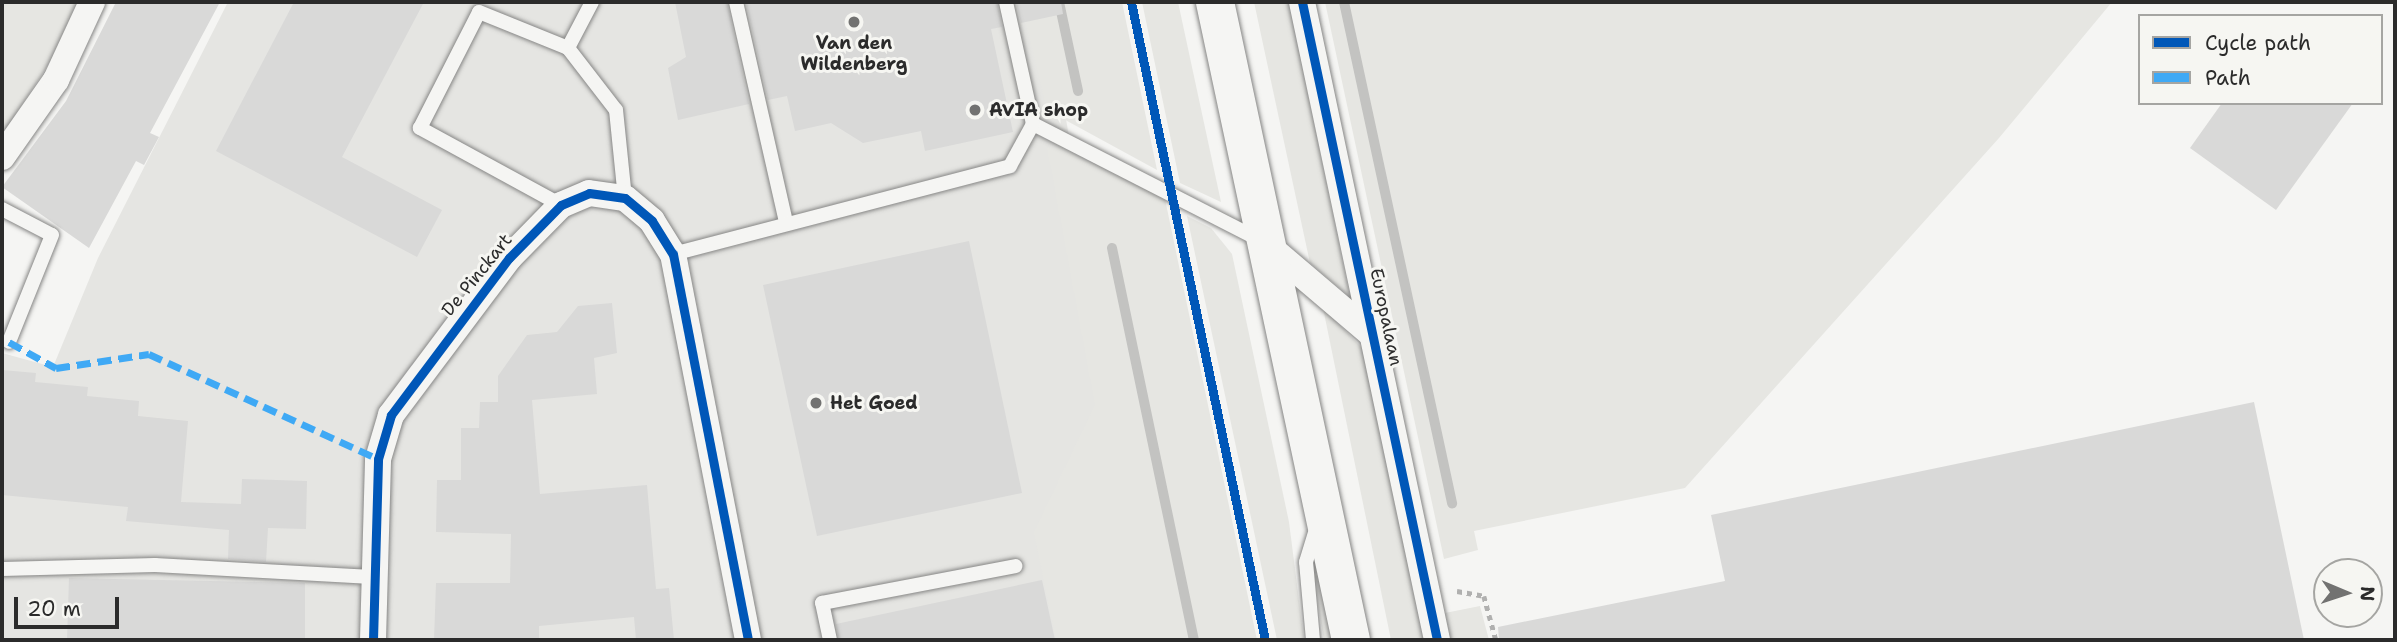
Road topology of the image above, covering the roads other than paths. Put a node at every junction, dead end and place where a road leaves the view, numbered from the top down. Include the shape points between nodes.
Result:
1 (92, 2) edge
2 (592, 2) edge
3 (736, 2) edge
4 (1006, 2) edge
5 (1215, 2) edge
6 (1302, 2) edge
7 (568, 48) junction
8 (1033, 124) junction
9 (2, 157) edge
10 (625, 198) junction
11 (561, 205) junction
12 (2, 209) edge
13 (786, 222) junction
14 (1267, 245) junction
15 (673, 254) junction
16 (1374, 337) junction
17 (9, 342) dead end
18 (1323, 507) junction
19 (1016, 566) dead end
20 (2, 569) edge
21 (372, 577) junction
22 (373, 640) edge
23 (748, 640) edge
24 (830, 640) edge
25 (1313, 640) edge
26 (1352, 640) edge
27 (1437, 640) edge

1 - 9 street via 56,80
2 - 7 lane
3 - 13 lane
4 - 8 lane
5 - 14 main road
6 - 16 street, Europalaan
7 - 10 lane via 616,110
7 - 11 lane via 479,12 420,128
8 - 13 lane via 1010,166
8 - 14 lane
10 - 11 street, De Pinckart via 589,194
10 - 15 street via 652,221
11 - 21 street, De Pinckart via 509,258 391,415 378,459
12 - 17 lane via 51,235
13 - 15 lane
14 - 16 street
14 - 18 main road
15 - 23 street
16 - 27 street, Europalaan
18 - 25 lane via 1306,562
18 - 26 main road
19 - 24 lane via 822,603
20 - 21 lane via 155,565
21 - 22 street, De Pinckart

